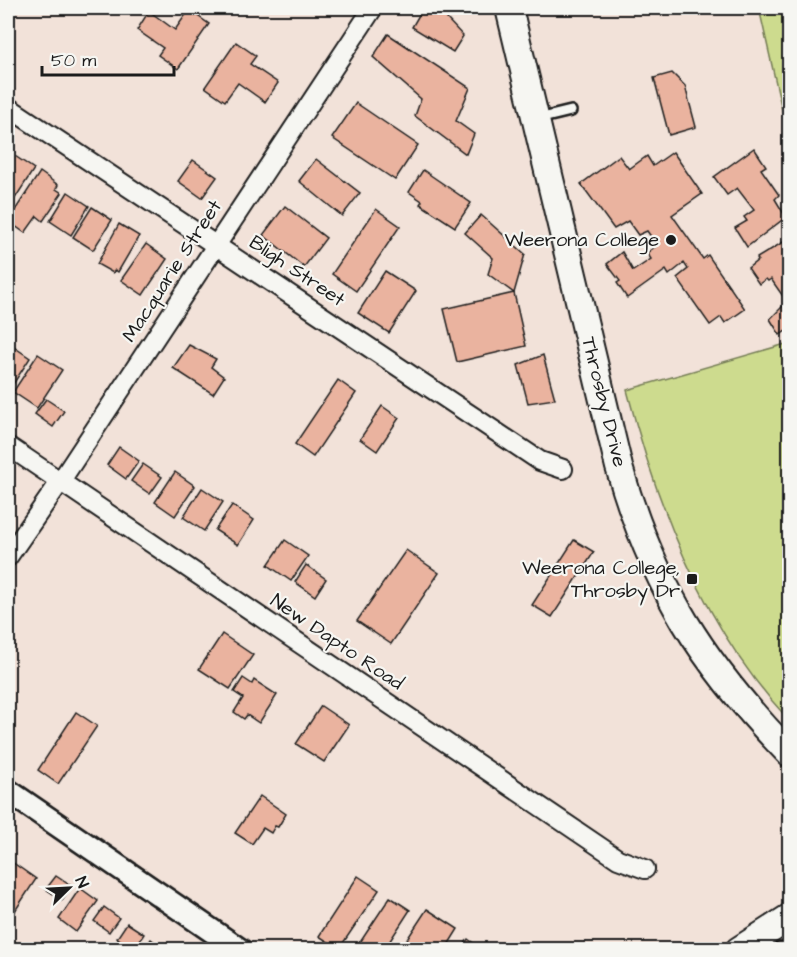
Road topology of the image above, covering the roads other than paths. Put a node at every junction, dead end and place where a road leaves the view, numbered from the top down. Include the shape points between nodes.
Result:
1 (373, 8) edge
2 (509, 8) edge
3 (8, 107) edge
4 (571, 111) dead end
5 (535, 120) junction
6 (217, 244) junction
7 (8, 446) edge
8 (563, 469) dead end
9 (60, 482) junction
10 (8, 557) edge
11 (789, 754) edge
12 (8, 791) edge
13 (645, 869) dead end
14 (789, 917) edge
15 (240, 950) edge
16 (739, 950) edge

1 - 6 street, Macquarie Street
2 - 5 main road, Throsby Drive
3 - 6 street, Bligh Street
4 - 5 lane
5 - 11 main road, Throsby Drive via 619,468 642,538 667,594 709,661 732,693
6 - 8 street, Bligh Street via 540,461
6 - 9 street, Macquarie Street
7 - 9 street, New Dapto Road
9 - 10 street, Macquarie Street
9 - 13 street, New Dapto Road via 618,859
12 - 15 street
14 - 16 main road

